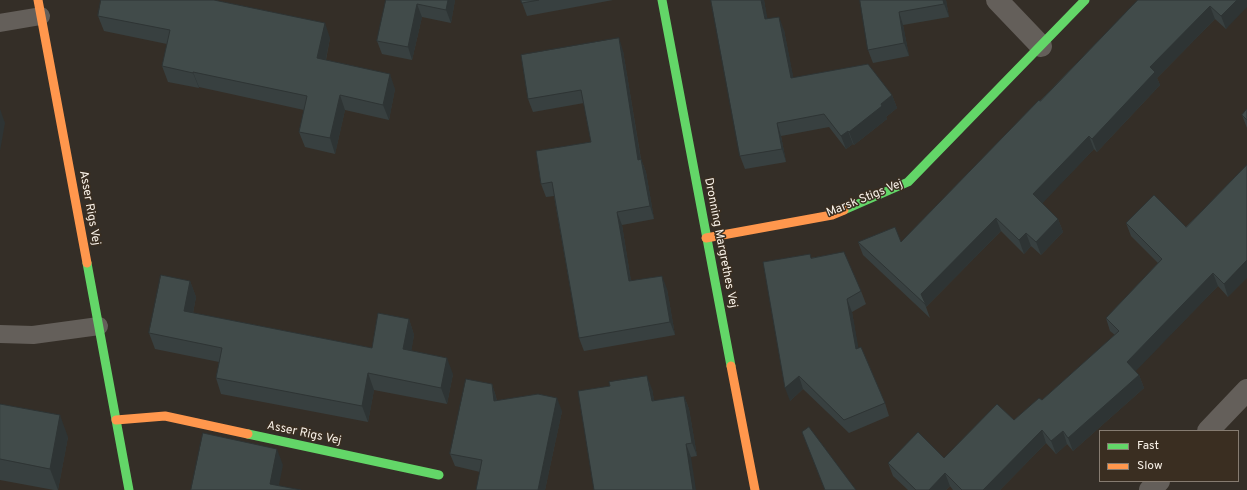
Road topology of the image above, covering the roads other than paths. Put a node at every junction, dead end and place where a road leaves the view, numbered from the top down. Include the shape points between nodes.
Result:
1 (662, 0) edge
2 (997, 0) edge
3 (1085, 0) edge
4 (40, 8) edge
5 (0, 23) edge
6 (1041, 46) junction
7 (706, 238) junction
8 (99, 326) junction
9 (0, 334) edge
10 (1247, 390) edge
11 (116, 420) junction
12 (1209, 430) edge
13 (439, 475) dead end
14 (1158, 482) edge
15 (129, 490) edge
16 (755, 490) edge
17 (1150, 490) edge

1 - 7 street, Dronning Margrethes Vej
2 - 6 street
3 - 6 street, Marsk Stigs Vej
4 - 5 lane
4 - 8 street, Asser Rigs Vej
6 - 7 street, Marsk Stigs Vej via 908,182 832,215
7 - 16 street, Dronning Margrethes Vej
8 - 9 lane via 34,335
8 - 11 street, Asser Rigs Vej
10 - 12 street
11 - 13 street, Asser Rigs Vej via 165,416
11 - 15 street, Asser Rigs Vej
14 - 17 street

